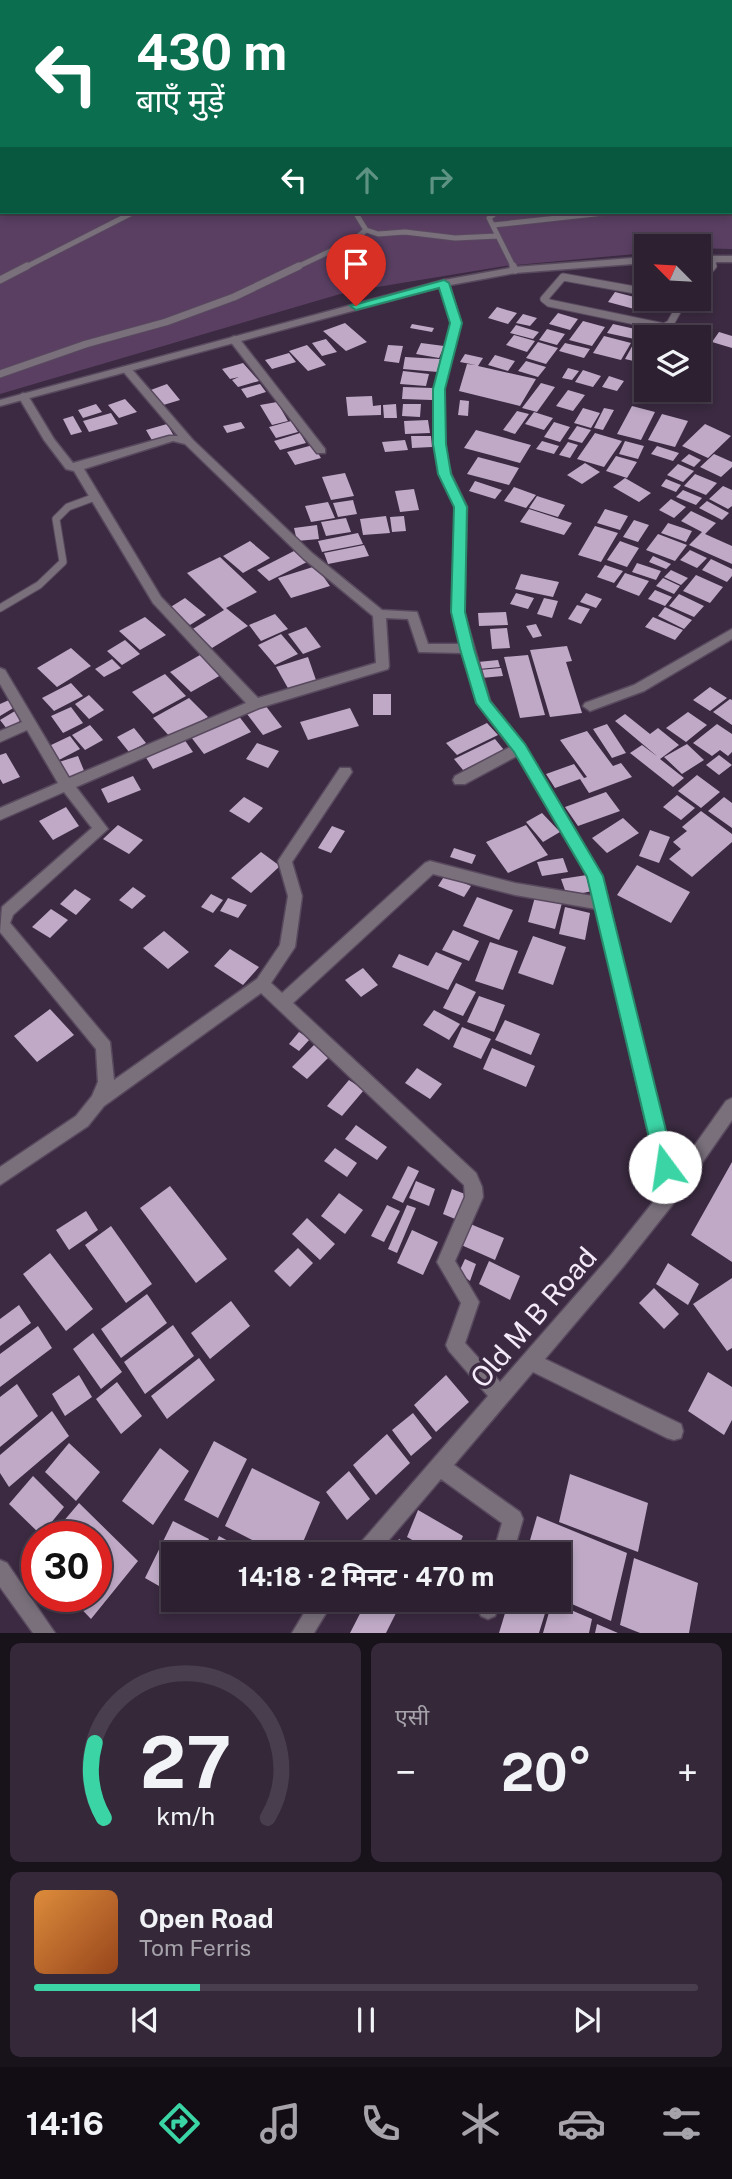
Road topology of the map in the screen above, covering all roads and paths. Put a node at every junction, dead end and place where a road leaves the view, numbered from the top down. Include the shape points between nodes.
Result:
1 (130, 214) edge
2 (356, 214) edge
3 (494, 214) edge
4 (595, 214) edge
5 (493, 225) junction
6 (366, 230) junction
7 (498, 236) junction
8 (711, 259) edge
9 (715, 259) junction
10 (732, 259) edge
11 (634, 262) edge
12 (711, 269) edge
13 (515, 270) junction
14 (561, 272) junction
15 (0, 280) edge
16 (444, 283) junction
17 (634, 289) edge
18 (676, 312) edge
19 (234, 340) junction
20 (126, 369) junction
21 (0, 374) edge
22 (23, 396) junction
23 (0, 403) edge
24 (189, 442) junction
25 (321, 451) dead end
26 (77, 467) junction
27 (95, 497) junction
28 (0, 608) edge
29 (380, 614) junction
30 (732, 633) edge
31 (467, 649) junction
32 (0, 673) edge
33 (255, 704) junction
34 (590, 706) dead end
35 (29, 724) junction
36 (0, 737) edge
37 (519, 748) junction
38 (345, 772) dead end
39 (460, 780) dead end
40 (66, 785) junction
41 (0, 814) edge
42 (601, 904) junction
43 (261, 984) junction
44 (281, 1004) junction
45 (98, 1101) junction
46 (732, 1106) edge
47 (0, 1177) edge
48 (671, 1193) junction
49 (532, 1362) junction
50 (501, 1397) junction
51 (674, 1431) dead end
52 (440, 1467) junction
53 (374, 1542) edge
54 (506, 1542) edge
55 (0, 1570) edge
56 (316, 1612) edge
57 (45, 1633) edge
58 (303, 1633) edge

1 - 15 lane
2 - 6 lane
3 - 5 lane via 489,218
4 - 5 lane
5 - 7 lane
6 - 7 lane via 455,238
6 - 21 lane via 234,297
7 - 13 lane
8 - 9 street
9 - 10 street
9 - 12 lane
11 - 14 street
13 - 14 street
13 - 16 street
14 - 17 lane
14 - 18 lane via 544,299 549,303 664,327
16 - 19 street
16 - 31 street via 456,323 439,389 439,444 445,474 461,507 458,612
19 - 20 street
19 - 25 street
20 - 22 street
20 - 24 street
22 - 23 street
22 - 26 street via 67,465
24 - 26 street via 173,438
24 - 29 street via 308,556
26 - 27 street
27 - 28 lane via 68,507 56,519 63,562 39,585
27 - 33 street via 157,600
29 - 31 street via 413,615 423,649
29 - 33 street via 383,666
30 - 34 street via 639,688
31 - 37 street via 484,703
32 - 35 street
33 - 40 street
35 - 36 street
35 - 40 street
37 - 39 street
37 - 42 street via 595,876
38 - 43 street via 285,861 295,896 287,947
40 - 41 street
40 - 45 street via 101,829 7,911 2,924 104,1047 106,1082
42 - 44 street via 429,867
42 - 48 street
43 - 44 street
43 - 45 street
44 - 50 street via 470,1179 474,1197 446,1262 470,1302 455,1345
45 - 47 street via 82,1121
46 - 48 street, Old M B Road
48 - 49 street, Old M B Road
49 - 50 street, Old M B Road
49 - 51 street
50 - 52 street, Old M B Road
52 - 53 street, Old M B Road
52 - 54 street via 513,1519
55 - 57 street
56 - 58 street

